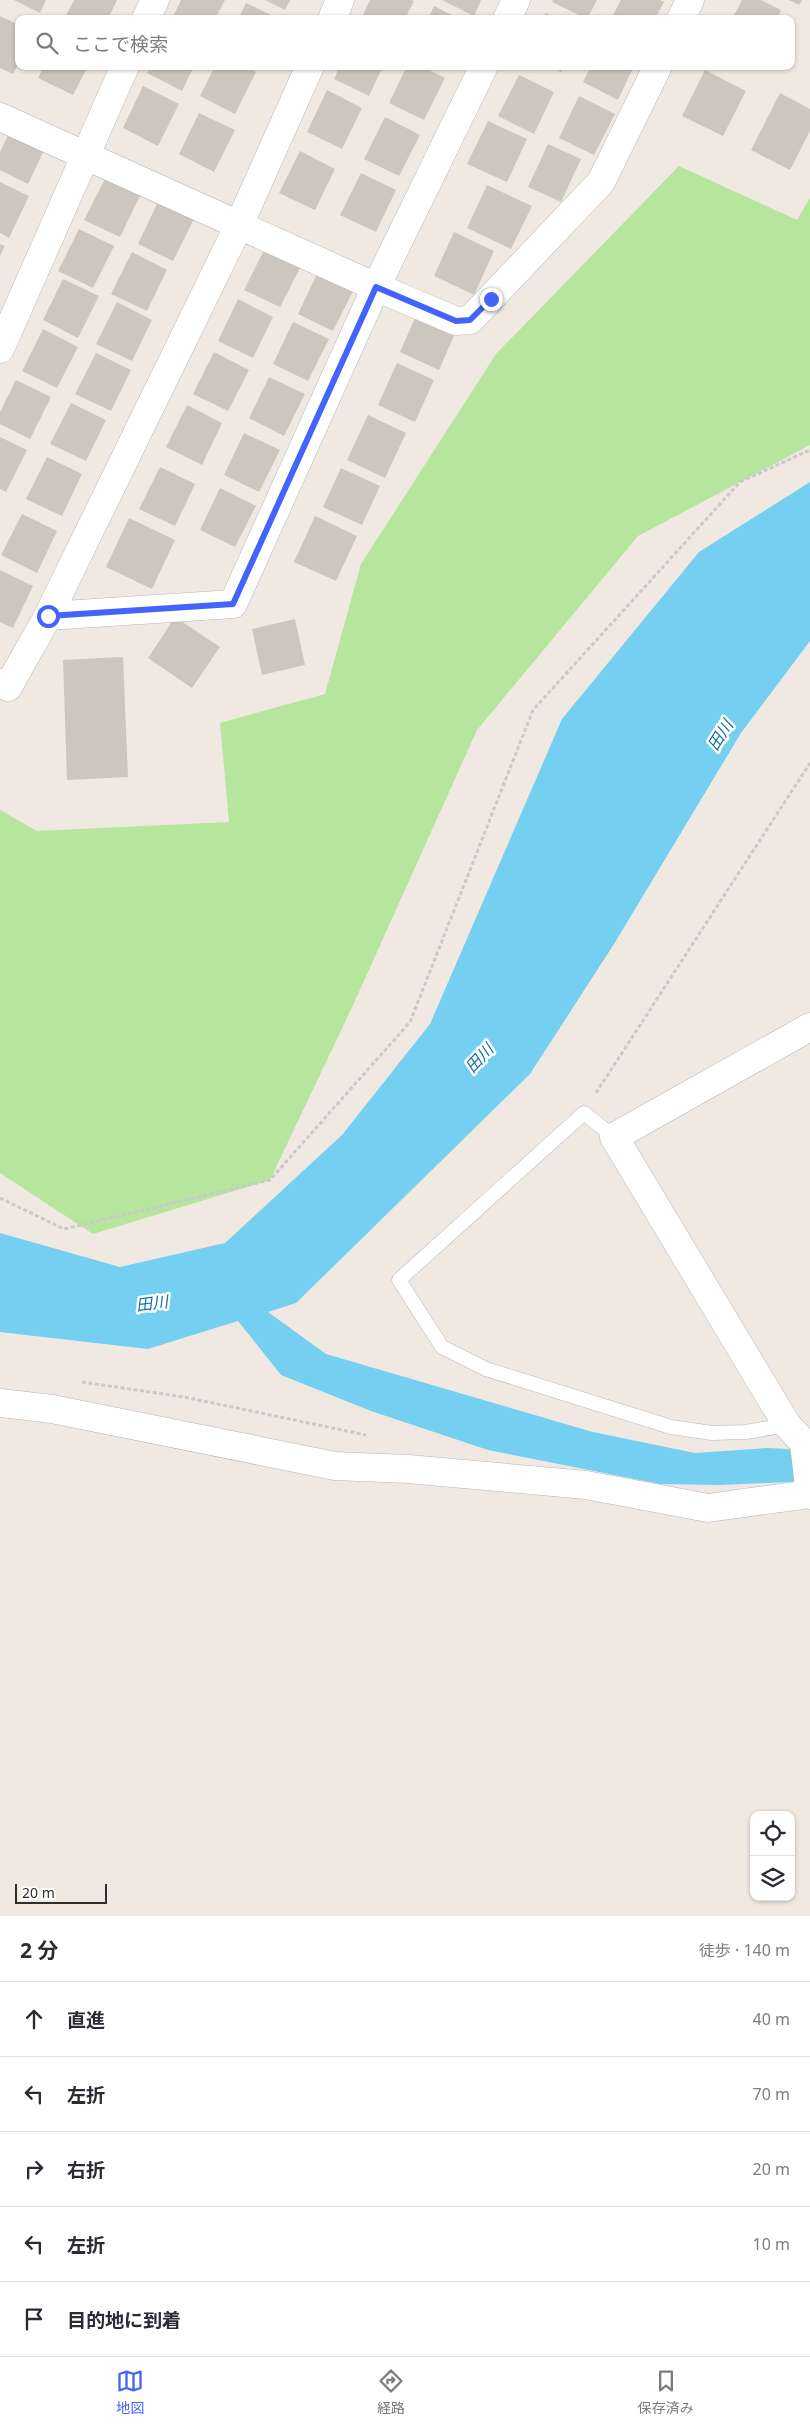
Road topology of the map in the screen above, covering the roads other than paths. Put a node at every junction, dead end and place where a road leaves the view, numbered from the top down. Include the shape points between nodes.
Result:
1 (155, 0) edge
2 (340, 0) edge
3 (516, 0) edge
4 (690, 0) edge
5 (148, 15) edge
6 (334, 15) edge
7 (509, 15) edge
8 (683, 15) edge
9 (123, 70) edge
10 (308, 70) edge
11 (482, 70) edge
12 (656, 70) edge
13 (0, 117) edge
14 (85, 155) junction
15 (239, 225) junction
16 (376, 287) junction
17 (0, 349) edge
18 (48, 616) junction
19 (0, 683) edge
20 (810, 1028) edge
21 (614, 1138) junction
22 (0, 1403) edge
23 (795, 1434) junction
24 (810, 1495) edge

1 - 5 street
2 - 6 street
3 - 7 street
4 - 8 street
9 - 14 street
10 - 15 street
11 - 16 street
12 - 16 street via 602,182 470,320 456,321
13 - 14 street
14 - 15 street
14 - 17 street
15 - 16 street
15 - 18 street
16 - 18 street via 233,604
18 - 19 street via 8,687
20 - 21 street
21 - 23 street
21 - 23 lane via 584,1113 399,1280 442,1347 486,1369 671,1427 712,1433
22 - 24 street via 52,1410 335,1466 408,1469 586,1486 708,1508
23 - 24 street

